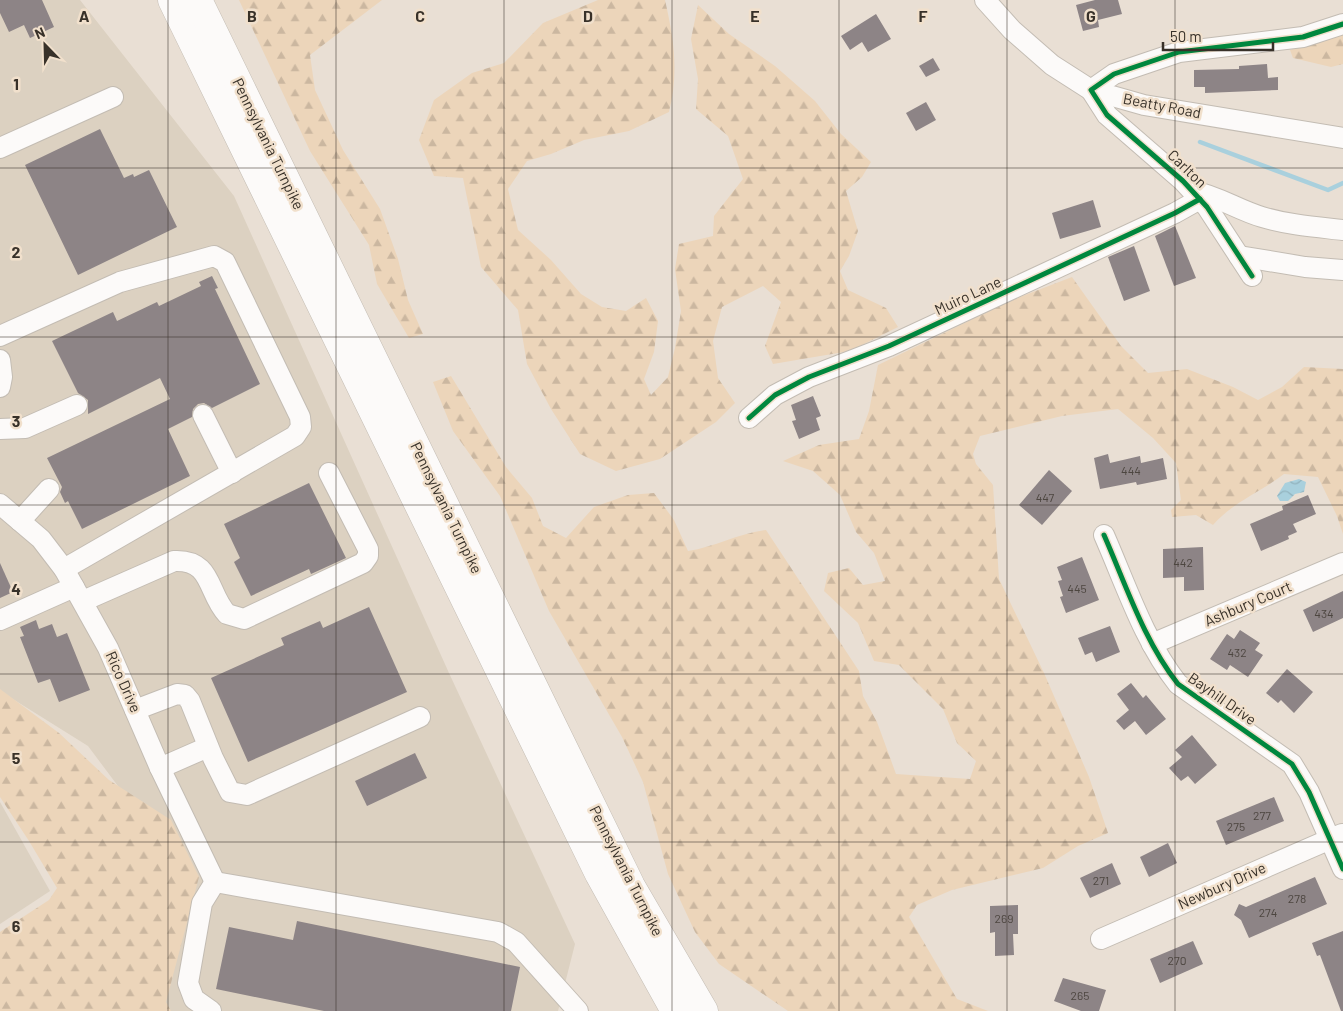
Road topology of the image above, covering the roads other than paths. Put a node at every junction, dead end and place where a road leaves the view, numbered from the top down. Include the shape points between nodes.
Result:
1 (172, 0) edge
2 (198, 0) edge
3 (985, 0) edge
4 (1343, 24) edge
5 (1091, 90) junction
6 (114, 97) dead end
7 (1343, 138) edge
8 (0, 148) edge
9 (1196, 195) junction
10 (1343, 230) edge
11 (1239, 256) junction
12 (1343, 270) edge
13 (1252, 276) dead end
14 (0, 336) edge
15 (0, 360) edge
16 (0, 387) edge
17 (77, 405) dead end
18 (203, 415) dead end
19 (749, 418) dead end
20 (0, 430) edge
21 (232, 472) junction
22 (329, 474) dead end
23 (49, 489) dead end
24 (0, 504) edge
25 (20, 521) junction
26 (1104, 535) dead end
27 (1343, 563) edge
28 (64, 569) junction
29 (78, 594) junction
30 (0, 620) edge
31 (1152, 644) junction
32 (135, 710) junction
33 (420, 717) dead end
34 (208, 747) junction
35 (160, 768) junction
36 (1337, 836) edge
37 (1343, 869) edge
38 (215, 882) junction
39 (1101, 939) dead end
40 (211, 1011) edge
41 (578, 1011) edge
42 (675, 1011) edge
43 (704, 1011) edge

1 - 42 highway, Pennsylvania Turnpike via 599,874
2 - 43 highway, Pennsylvania Turnpike via 632,886
3 - 5 street, Beatty Road via 1012,30 1052,65
4 - 5 street via 1303,37 1179,52 1114,74
5 - 7 street, Beatty Road via 1144,104
5 - 9 street, Carlton via 1107,115
6 - 8 street
9 - 10 street via 1212,195 1262,217 1299,226
9 - 11 street, Carlton
9 - 19 street, Muiro Lane via 1175,213 889,346 809,377 775,395
11 - 12 street
11 - 13 street, Carlton
14 - 21 street via 120,282 208,257 220,258 225,262 301,422 295,436
15 - 16 street
17 - 20 street via 25,428
18 - 21 street
21 - 28 street
22 - 29 street via 368,549 363,563 244,619 227,614 205,573 183,561 174,561
23 - 25 street
24 - 25 street, Rico Drive
25 - 28 street, Rico Drive via 41,539
26 - 31 street, Bayhill Drive
27 - 31 street, Ashbury Court
28 - 29 street, Rico Drive
29 - 30 street
29 - 32 street, Rico Drive via 108,648
31 - 36 street, Bayhill Drive via 1178,684 1292,764
32 - 34 street via 177,694 185,696 190,701
32 - 35 street, Rico Drive
33 - 34 street via 247,795 230,792
34 - 35 street
35 - 38 street, Rico Drive
36 - 37 street, Bayhill Drive
36 - 39 street, Newbury Drive
38 - 40 street via 202,902 188,983 194,1000
38 - 41 street via 498,932 516,942

